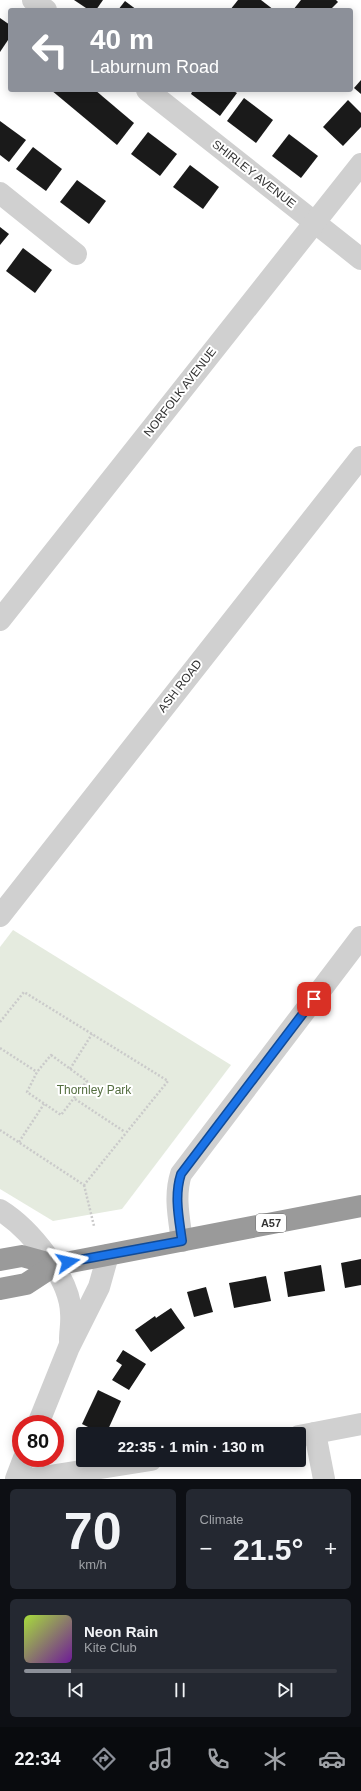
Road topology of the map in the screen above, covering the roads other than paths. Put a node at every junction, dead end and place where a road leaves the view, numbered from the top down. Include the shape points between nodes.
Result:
1 (33, 0) edge
2 (43, 8) edge
3 (150, 92) edge
4 (361, 164) edge
5 (0, 192) edge
6 (314, 222) junction
7 (76, 254) dead end
8 (361, 259) edge
9 (361, 457) edge
10 (0, 620) edge
11 (0, 916) edge
12 (361, 937) edge
13 (361, 1206) edge
14 (0, 1210) edge
15 (182, 1241) junction
16 (108, 1254) junction
17 (0, 1260) edge
18 (55, 1265) junction
19 (0, 1289) edge
20 (70, 1347) junction
21 (42, 1415) edge
22 (361, 1424) edge
23 (307, 1434) edge
24 (21, 1467) edge
25 (140, 1467) edge
26 (16, 1479) edge
27 (30, 1479) edge
28 (324, 1479) edge

1 - 2 street
3 - 6 street, SHIRLEY AVENUE
4 - 6 street, NORFOLK AVENUE
5 - 7 street
6 - 8 street, SHIRLEY AVENUE
6 - 10 street, NORFOLK AVENUE
9 - 11 street, ASH ROAD
12 - 15 street via 181,1174 176,1201
13 - 15 highway, A57
14 - 18 street via 11,1217
15 - 16 highway, A57
16 - 18 highway, A57
16 - 20 street via 99,1287
17 - 18 highway, A57 via 22,1256
18 - 19 highway, A57 via 26,1284
18 - 20 street via 72,1311
20 - 21 street
22 - 23 street
23 - 28 street
24 - 26 street
25 - 27 street

